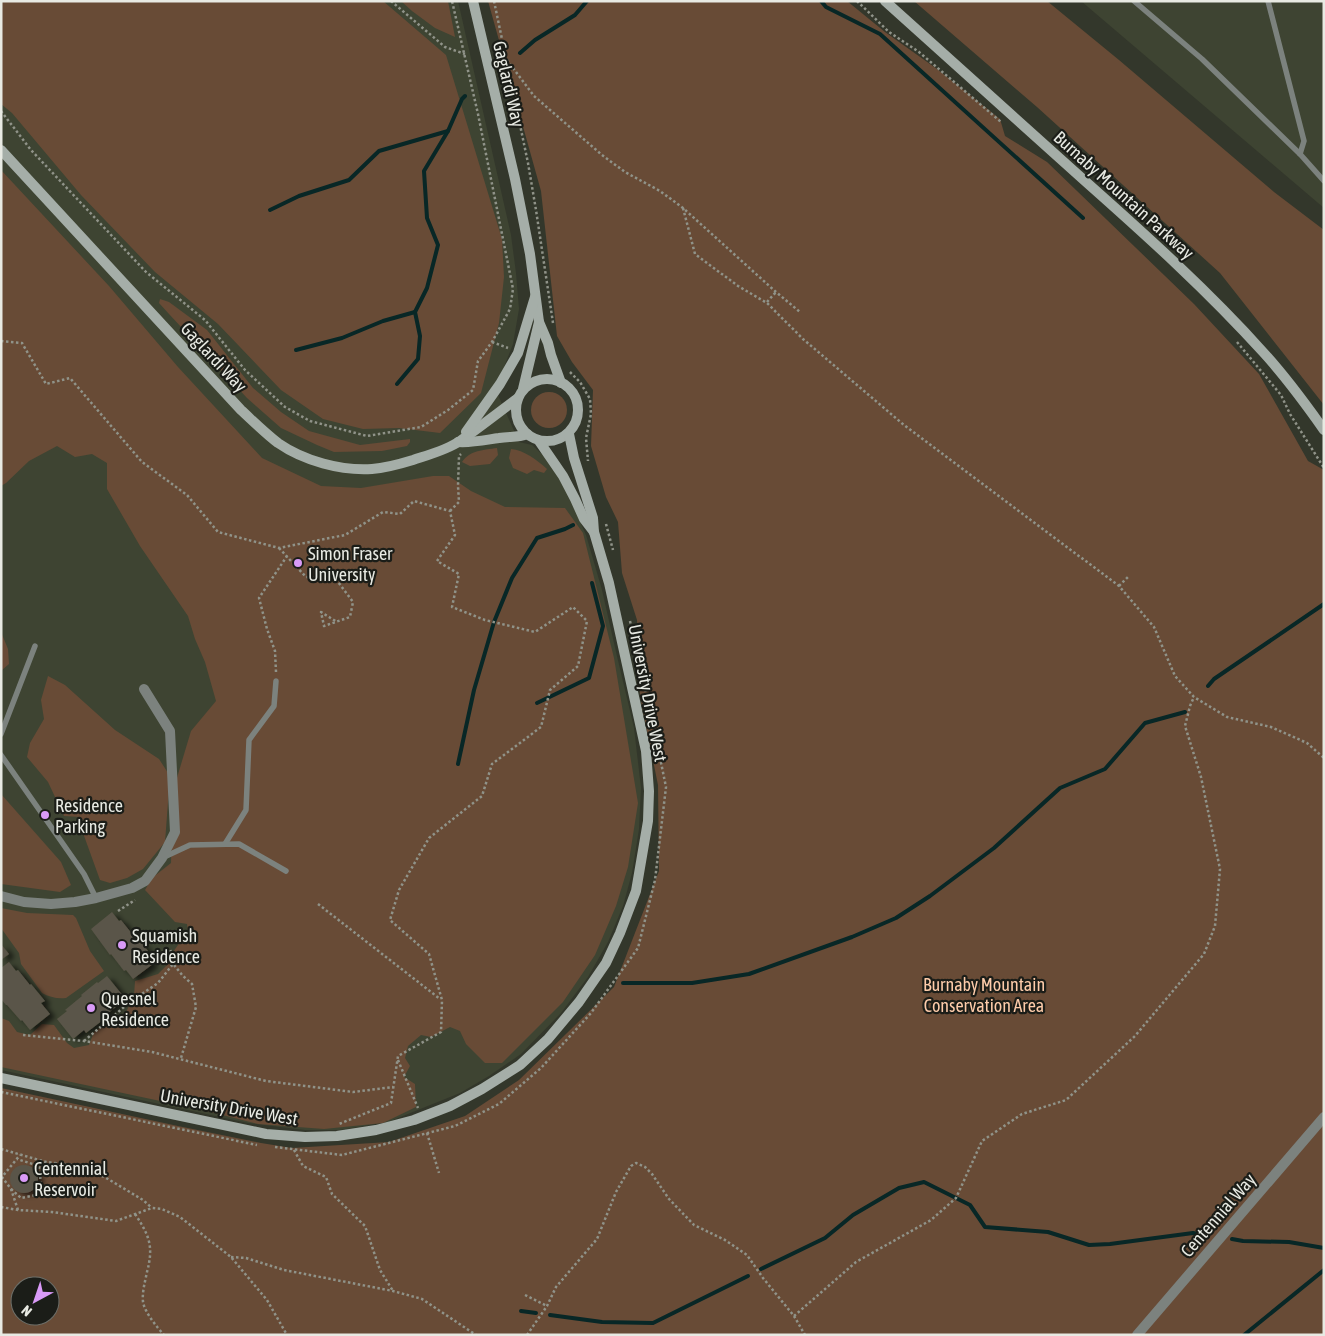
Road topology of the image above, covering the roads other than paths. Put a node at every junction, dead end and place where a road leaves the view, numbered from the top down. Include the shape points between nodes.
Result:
1 (473, 1) edge
2 (885, 1) edge
3 (1134, 1) edge
4 (1268, 1) edge
5 (1, 150) edge
6 (1300, 154) junction
7 (1324, 181) edge
8 (536, 293) junction
9 (539, 322) junction
10 (562, 383) junction
11 (521, 394) junction
12 (1324, 430) edge
13 (527, 434) junction
14 (569, 434) junction
15 (458, 442) junction
16 (539, 442) junction
17 (594, 532) junction
18 (35, 646) dead end
19 (276, 681) road end
20 (144, 689) dead end
21 (1, 734) edge
22 (1, 755) edge
23 (225, 844) junction
24 (162, 858) junction
25 (286, 872) dead end
26 (1, 896) edge
27 (96, 898) junction
28 (1, 1078) edge
29 (1324, 1117) edge
30 (1137, 1335) edge

1 - 8 street, Gaglardi Way via 515,179
2 - 12 street, Burnaby Mountain Parkway via 1182,268 1265,353
3 - 6 lane via 1202,59
4 - 6 lane via 1304,141
5 - 15 street, Gaglardi Way via 216,385 279,443 310,460 372,469 393,466
6 - 7 lane
8 - 9 street, Gaglardi Way
8 - 15 street via 518,353
9 - 10 street, Gaglardi Way
9 - 11 street, Gaglardi Way
10 - 11 street via 541,379 531,382
10 - 14 street via 570,389 578,406 575,426
11 - 13 street via 516,408 517,418
11 - 15 street, Gaglardi Way
13 - 15 street, Gaglardi Way via 472,443
13 - 16 street
14 - 16 street via 555,442
14 - 17 street, University Drive West
16 - 17 street, University Drive West via 564,476 584,519
17 - 28 street, University Drive West via 609,583 646,751 648,821 636,891 606,963 548,1039 520,1065 450,1106 414,1120 376,1130 306,1137 266,1134
18 - 21 lane
19 - 23 lane via 274,706 249,740 246,810
20 - 24 street via 170,731 175,832
22 - 27 lane via 84,874
23 - 24 lane via 190,845
23 - 25 lane via 239,844
24 - 27 street via 145,881
26 - 27 street via 50,904
29 - 30 street, Centennial Way

